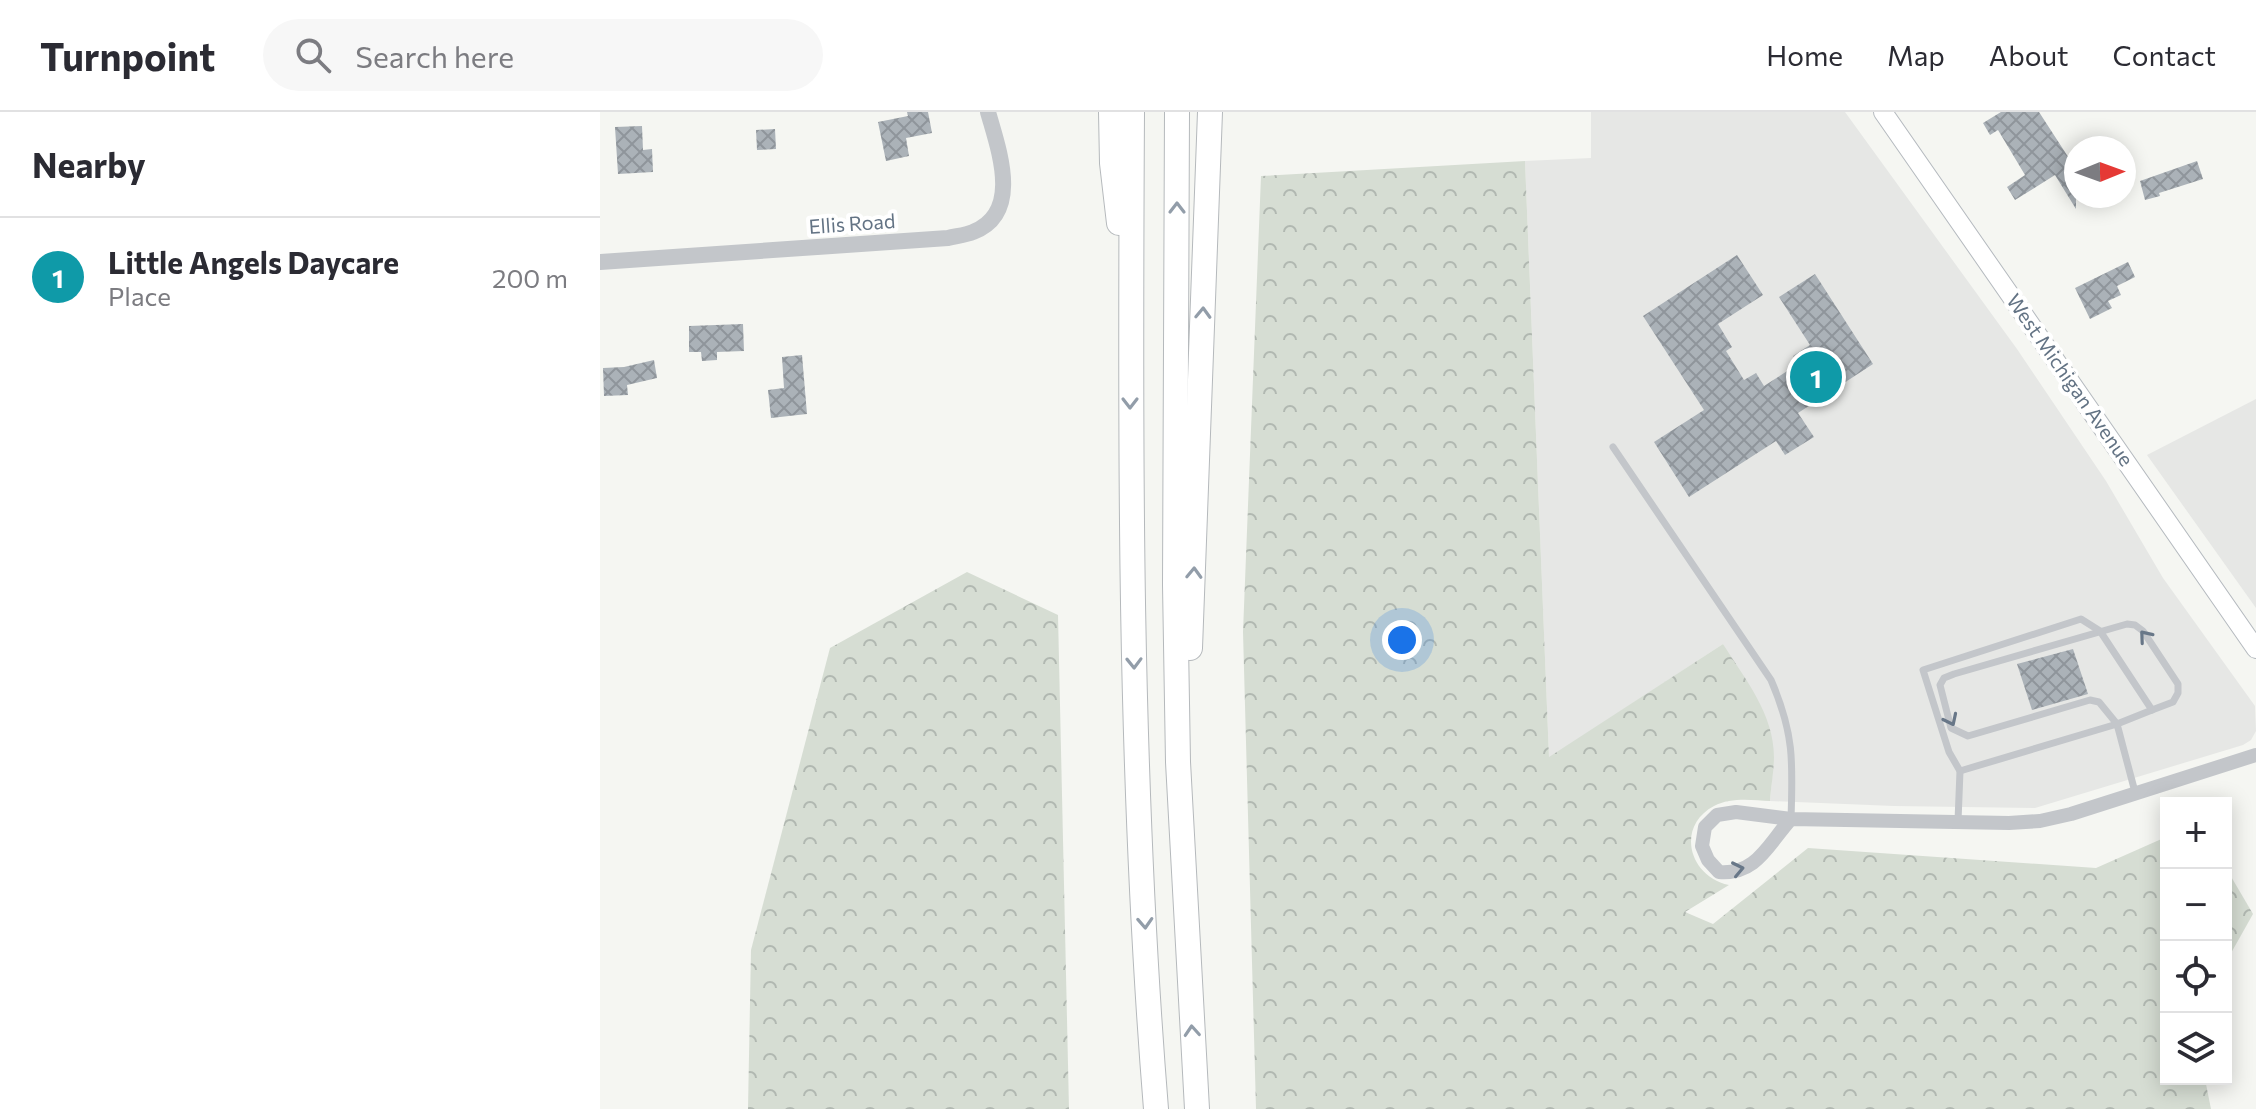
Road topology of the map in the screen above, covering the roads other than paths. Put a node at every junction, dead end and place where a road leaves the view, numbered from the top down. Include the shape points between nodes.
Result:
1 (988, 112) edge
2 (1111, 112) edge
3 (1132, 112) edge
4 (1177, 112) edge
5 (1210, 112) edge
6 (1883, 112) edge
7 (600, 262) edge
8 (1131, 325) junction
9 (1613, 447) dead end
10 (2100, 631) junction
11 (2256, 649) edge
12 (2152, 710) junction
13 (2117, 724) junction
14 (2256, 755) edge
15 (1178, 762) junction
16 (1960, 771) junction
17 (2135, 792) junction
18 (1791, 819) junction
19 (1958, 822) junction
20 (1156, 1109) edge
21 (1197, 1109) edge

1 - 7 street, Ellis Road via 1003,195 993,217 973,232
2 - 8 highway
3 - 8 highway
15 -> 4 highway
15 -> 5 highway via 1187,714
6 - 11 main road, West Michigan Avenue
8 -> 20 highway via 1136,750
9 - 18 lane via 1771,680 1792,741
10 - 12 lane
12 -> 10 lane via 2173,702 2178,684 2135,625
10 -> 13 lane via 1954,674 1944,678 1941,694 1951,728 1968,736 2090,700 2099,702
10 - 16 lane via 2081,619 1923,670
12 - 13 lane
13 - 16 lane
13 - 17 lane
14 - 17 street
21 -> 15 highway
16 - 19 lane
17 - 19 street via 2040,821
18 -> 18 street via 1736,812 1717,815 1705,827 1702,846 1719,872 1736,873 1752,866
18 - 19 street

